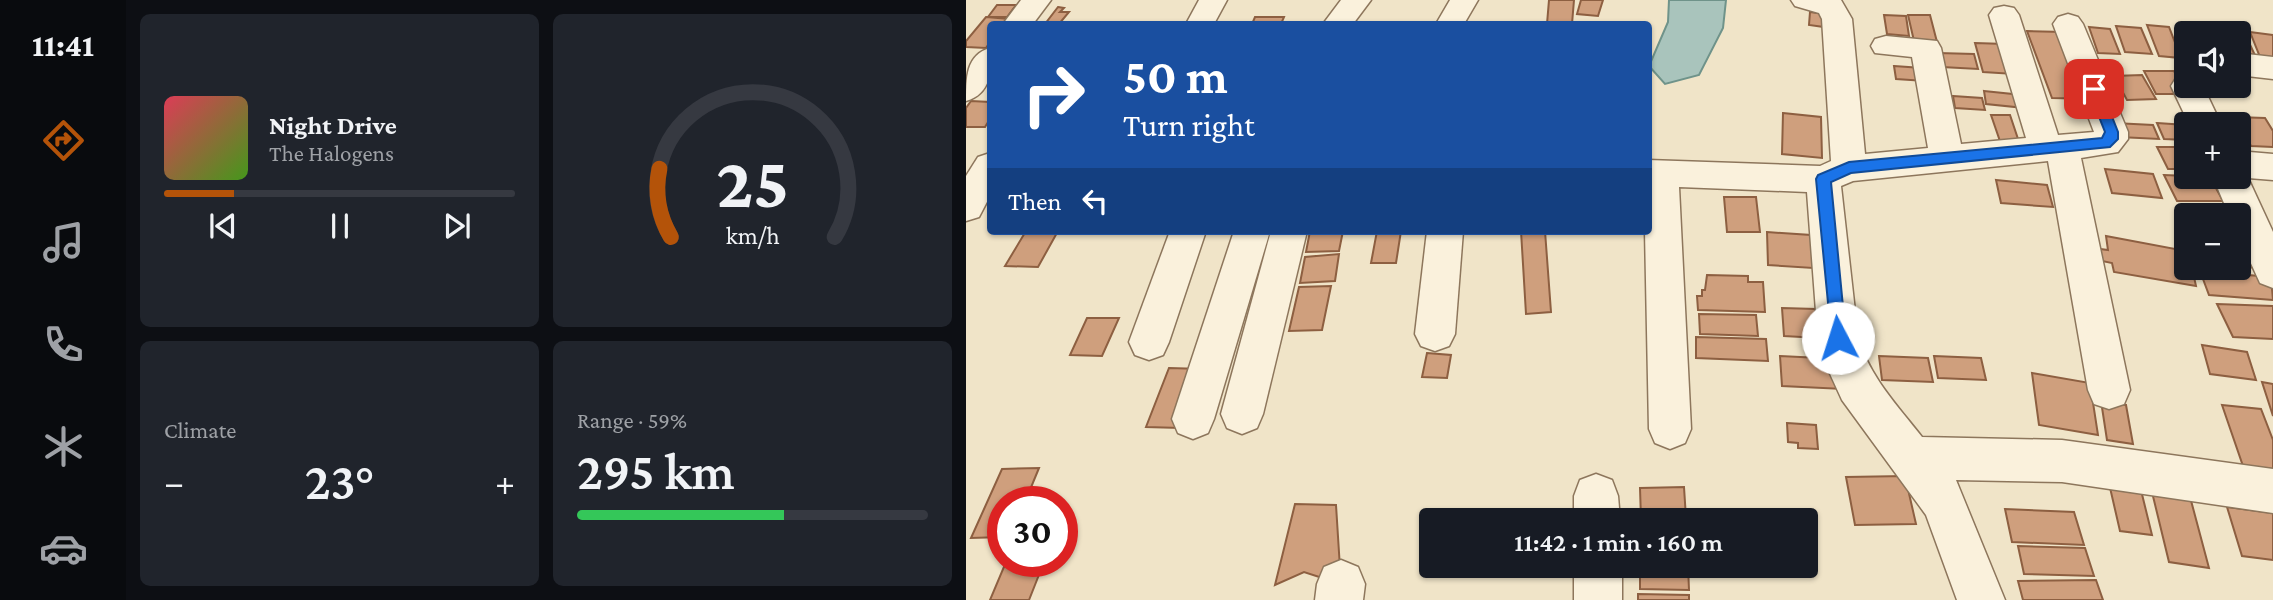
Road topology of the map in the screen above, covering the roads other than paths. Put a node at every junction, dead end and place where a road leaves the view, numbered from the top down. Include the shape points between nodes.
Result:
1 (1037, 0) edge
2 (1213, 0) edge
3 (1357, 0) edge
4 (1464, 0) edge
5 (1805, 0) edge
6 (2004, 15) dead end
7 (1020, 21) edge
8 (1202, 21) edge
9 (1340, 21) edge
10 (1452, 21) edge
11 (2068, 24) dead end
12 (1886, 47) dead end
13 (987, 62) edge
14 (2251, 65) edge
15 (2273, 68) edge
16 (966, 90) edge
17 (2054, 147) junction
18 (1946, 156) junction
19 (2251, 165) edge
20 (2273, 167) edge
21 (987, 171) edge
22 (1655, 173) edge
23 (1836, 174) junction
24 (2235, 189) edge
25 (966, 209) edge
26 (987, 209) edge
27 (1187, 235) edge
28 (1251, 235) edge
29 (1288, 235) edge
30 (1446, 235) edge
31 (2273, 272) edge
32 (1434, 334) dead end
33 (1149, 342) dead end
34 (2109, 390) dead end
35 (1242, 414) dead end
36 (1193, 419) dead end
37 (1670, 429) dead end
38 (1910, 458) junction
39 (2273, 491) edge
40 (1598, 578) edge
41 (1598, 600) edge
42 (1981, 600) edge

1 - 7 street
2 - 8 street
3 - 9 street
4 - 10 street
5 - 23 street via 1823,3 1835,12
6 - 17 street
11 - 17 street via 2111,139
12 - 18 street via 1926,48
13 - 16 street
14 - 15 street
17 - 18 street
17 - 34 street
18 - 23 street
19 - 20 street
21 - 25 street
22 - 23 street
22 - 37 street
23 - 38 street via 1838,338 1857,387
24 - 31 street
25 - 26 street
27 - 33 street
28 - 36 street
29 - 35 street
30 - 32 street
38 - 39 street via 2062,461
38 - 42 street via 1944,501
40 - 41 street

